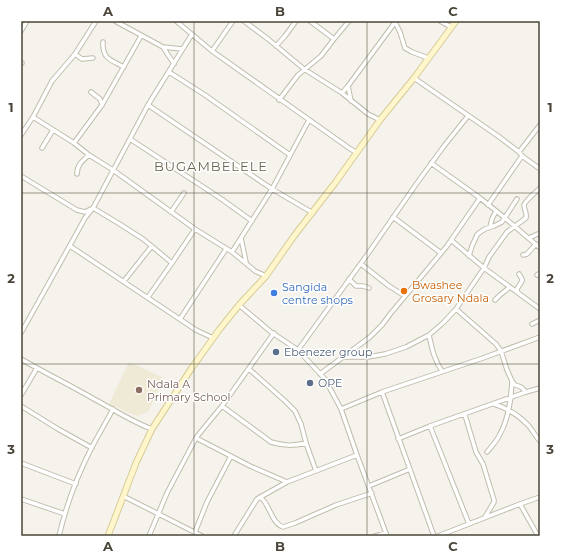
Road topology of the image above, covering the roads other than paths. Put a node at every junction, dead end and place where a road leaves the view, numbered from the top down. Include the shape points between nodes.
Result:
1 (27, 21) edge
2 (96, 21) edge
3 (115, 21) edge
4 (176, 21) edge
5 (233, 21) edge
6 (244, 21) edge
7 (296, 21) edge
8 (310, 21) edge
9 (349, 21) edge
10 (396, 21) edge
11 (440, 21) edge
12 (456, 21) edge
13 (451, 27) junction
14 (21, 31) edge
15 (192, 34) junction
16 (141, 36) junction
17 (334, 39) junction
18 (103, 42) dead end
19 (276, 46) junction
20 (163, 48) junction
21 (182, 49) junction
22 (212, 51) junction
23 (75, 54) junction
24 (93, 58) dead end
25 (428, 58) junction
26 (174, 64) junction
27 (124, 67) junction
28 (304, 69) junction
29 (169, 72) junction
30 (414, 78) junction
31 (348, 86) junction
32 (91, 92) dead end
33 (342, 93) junction
34 (279, 100) junction
35 (351, 101) junction
36 (102, 105) junction
37 (148, 105) junction
38 (468, 116) junction
39 (33, 117) junction
40 (309, 120) junction
41 (380, 120) junction
42 (540, 125) edge
43 (53, 130) junction
44 (21, 135) edge
45 (130, 139) junction
46 (74, 143) junction
47 (42, 148) dead end
48 (519, 152) junction
49 (357, 153) junction
50 (89, 155) junction
51 (290, 155) junction
52 (522, 156) junction
53 (431, 163) junction
54 (540, 168) edge
55 (113, 170) junction
56 (77, 174) dead end
57 (21, 176) edge
58 (540, 188) edge
59 (272, 189) junction
60 (184, 193) dead end
61 (480, 198) junction
62 (517, 199) dead end
63 (488, 205) junction
64 (93, 208) junction
65 (496, 211) junction
66 (80, 212) junction
67 (171, 212) junction
68 (313, 213) junction
69 (393, 216) junction
70 (85, 218) junction
71 (505, 218) junction
72 (252, 221) junction
73 (490, 227) junction
74 (515, 227) junction
75 (195, 229) junction
76 (540, 233) edge
77 (241, 238) junction
78 (529, 238) junction
79 (451, 240) junction
80 (538, 245) edge
81 (70, 246) junction
82 (151, 247) junction
83 (226, 249) junction
84 (232, 252) junction
85 (441, 253) junction
86 (523, 255) dead end
87 (469, 256) junction
88 (172, 263) junction
89 (247, 263) junction
90 (361, 264) junction
91 (484, 268) junction
92 (519, 274) dead end
93 (266, 276) junction
94 (349, 280) junction
95 (124, 281) junction
96 (369, 288) dead end
97 (510, 288) junction
98 (518, 293) junction
99 (405, 296) junction
100 (148, 297) junction
101 (495, 300) dead end
102 (240, 305) junction
103 (456, 308) junction
104 (540, 309) edge
105 (180, 319) junction
106 (540, 320) edge
107 (532, 324) dead end
108 (21, 333) edge
109 (274, 333) junction
110 (429, 335) junction
111 (540, 337) edge
112 (213, 338) junction
113 (298, 350) junction
114 (502, 351) junction
115 (343, 357) junction
116 (21, 359) edge
117 (37, 368) junction
118 (249, 368) junction
119 (442, 371) junction
120 (320, 374) junction
121 (512, 381) junction
122 (540, 388) edge
123 (382, 392) junction
124 (526, 392) junction
125 (21, 395) edge
126 (511, 397) junction
127 (494, 404) junction
128 (21, 406) edge
129 (222, 406) junction
130 (113, 409) junction
131 (341, 409) junction
132 (509, 410) junction
133 (465, 414) junction
134 (430, 426) junction
135 (152, 429) junction
136 (196, 438) junction
137 (398, 440) junction
138 (540, 441) edge
139 (306, 444) junction
140 (92, 448) junction
141 (487, 452) dead end
142 (357, 454) junction
143 (231, 456) junction
144 (21, 463) edge
145 (410, 469) junction
146 (316, 470) junction
147 (288, 482) junction
148 (76, 484) junction
149 (369, 486) junction
150 (372, 493) junction
151 (123, 496) junction
152 (260, 497) junction
153 (540, 498) edge
154 (21, 499) edge
155 (520, 504) junction
156 (158, 513) junction
157 (64, 514) junction
158 (485, 517) junction
159 (469, 524) junction
160 (195, 532) junction
161 (387, 535) edge
162 (59, 536) edge
163 (108, 536) edge
164 (149, 536) edge
165 (202, 536) edge
166 (234, 536) edge
167 (375, 536) edge
168 (434, 536) edge
169 (438, 536) edge
170 (538, 536) edge

1 - 14 street
2 - 23 street
3 - 16 street
4 - 15 street
5 - 22 street
6 - 19 street
7 - 19 street
8 - 17 street
9 - 17 street
10 - 25 street via 405,48
10 - 31 street
11 - 13 street
12 - 13 street
13 - 25 street
15 - 21 street
15 - 22 street
16 - 20 street
16 - 27 street
17 - 28 street via 320,56
18 - 27 street via 105,55
19 - 28 street
20 - 21 street
20 - 26 street
21 - 26 street
22 - 34 street
23 - 24 street via 82,59
23 - 39 street via 52,81
25 - 30 street
26 - 29 street
27 - 36 street
28 - 33 street
28 - 34 street
29 - 37 street
29 - 51 street
30 - 38 street
30 - 41 street
31 - 33 street
31 - 35 street
32 - 36 street via 100,99
33 - 35 street
34 - 40 street
35 - 41 street
36 - 46 street
37 - 45 street
37 - 59 street
38 - 48 street
38 - 53 street
39 - 43 street
39 - 44 street
40 - 49 street
40 - 51 street
41 - 49 street
42 - 48 street
43 - 46 street
43 - 47 street
45 - 55 street
45 - 72 street
46 - 50 street
48 - 52 street
49 - 68 street
50 - 55 street
50 - 56 street via 79,164
51 - 59 street
52 - 54 street
52 - 63 street
53 - 61 street
53 - 69 street
55 - 64 street
55 - 67 street
57 - 66 street
58 - 74 street via 524,204 526,218
59 - 68 street
59 - 72 street
60 - 67 street
61 - 63 street
61 - 79 street
62 - 71 street
63 - 65 street
64 - 66 street
64 - 70 street
64 - 82 street
65 - 71 street
65 - 73 street
66 - 70 street
67 - 75 street
68 - 93 street
69 - 85 street
69 - 90 street
70 - 81 street
71 - 73 street
71 - 74 street
72 - 77 street
73 - 87 street via 479,232
74 - 78 street
74 - 91 street via 502,238
75 - 83 street
75 - 88 street
76 - 78 street
77 - 84 street
77 - 89 street
78 - 80 street
79 - 85 street
79 - 87 street
80 - 86 street
81 - 95 street
81 - 108 street
82 - 88 street
82 - 95 street
83 - 84 street
83 - 105 street
84 - 89 street
85 - 99 street
87 - 91 street
88 - 100 street
89 - 93 street
90 - 94 street
90 - 99 street
91 - 97 street
91 - 103 street
92 - 98 street via 522,281 517,289
93 - 102 street
94 - 96 street via 356,286
94 - 113 street
95 - 100 street
97 - 98 street
97 - 101 street
98 - 104 street
99 - 115 street via 382,326
100 - 105 street
102 - 109 street
102 - 112 street
103 - 110 street
103 - 114 street
105 - 112 street
106 - 107 street
109 - 113 street
109 - 118 street
110 - 115 street via 385,354
110 - 119 street via 433,354
111 - 114 street
112 - 135 street
113 - 120 street
114 - 119 street
114 - 121 street
115 - 120 street
116 - 117 street
117 - 125 street
117 - 130 street
118 - 129 street
118 - 139 street via 295,412
119 - 123 street
120 - 131 street
121 - 124 street
121 - 126 street
122 - 124 street
123 - 131 street
123 - 137 street
124 - 126 street
126 - 127 street
126 - 132 street
127 - 132 street
127 - 133 street
128 - 140 street
129 - 136 street
129 - 139 street via 271,442 292,446
130 - 135 street
130 - 140 street
131 - 142 street
132 - 138 street via 526,423
132 - 141 street via 502,431
133 - 134 street
133 - 158 street via 494,500
134 - 137 street
134 - 159 street
135 - 151 street
136 - 143 street
136 - 156 street
137 - 145 street
139 - 146 street
140 - 148 street
142 - 146 street
142 - 149 street
143 - 147 street
143 - 160 street
144 - 148 street
145 - 149 street
145 - 168 street
146 - 147 street
147 - 152 street
148 - 157 street
149 - 150 street
150 - 152 street via 283,527 274,519
150 - 161 street
151 - 156 street
151 - 163 street
152 - 166 street via 254,501
153 - 155 street
154 - 157 street
155 - 158 street
155 - 170 street
156 - 160 street
156 - 164 street
157 - 162 street
158 - 159 street
159 - 169 street
160 - 165 street
161 - 167 street

